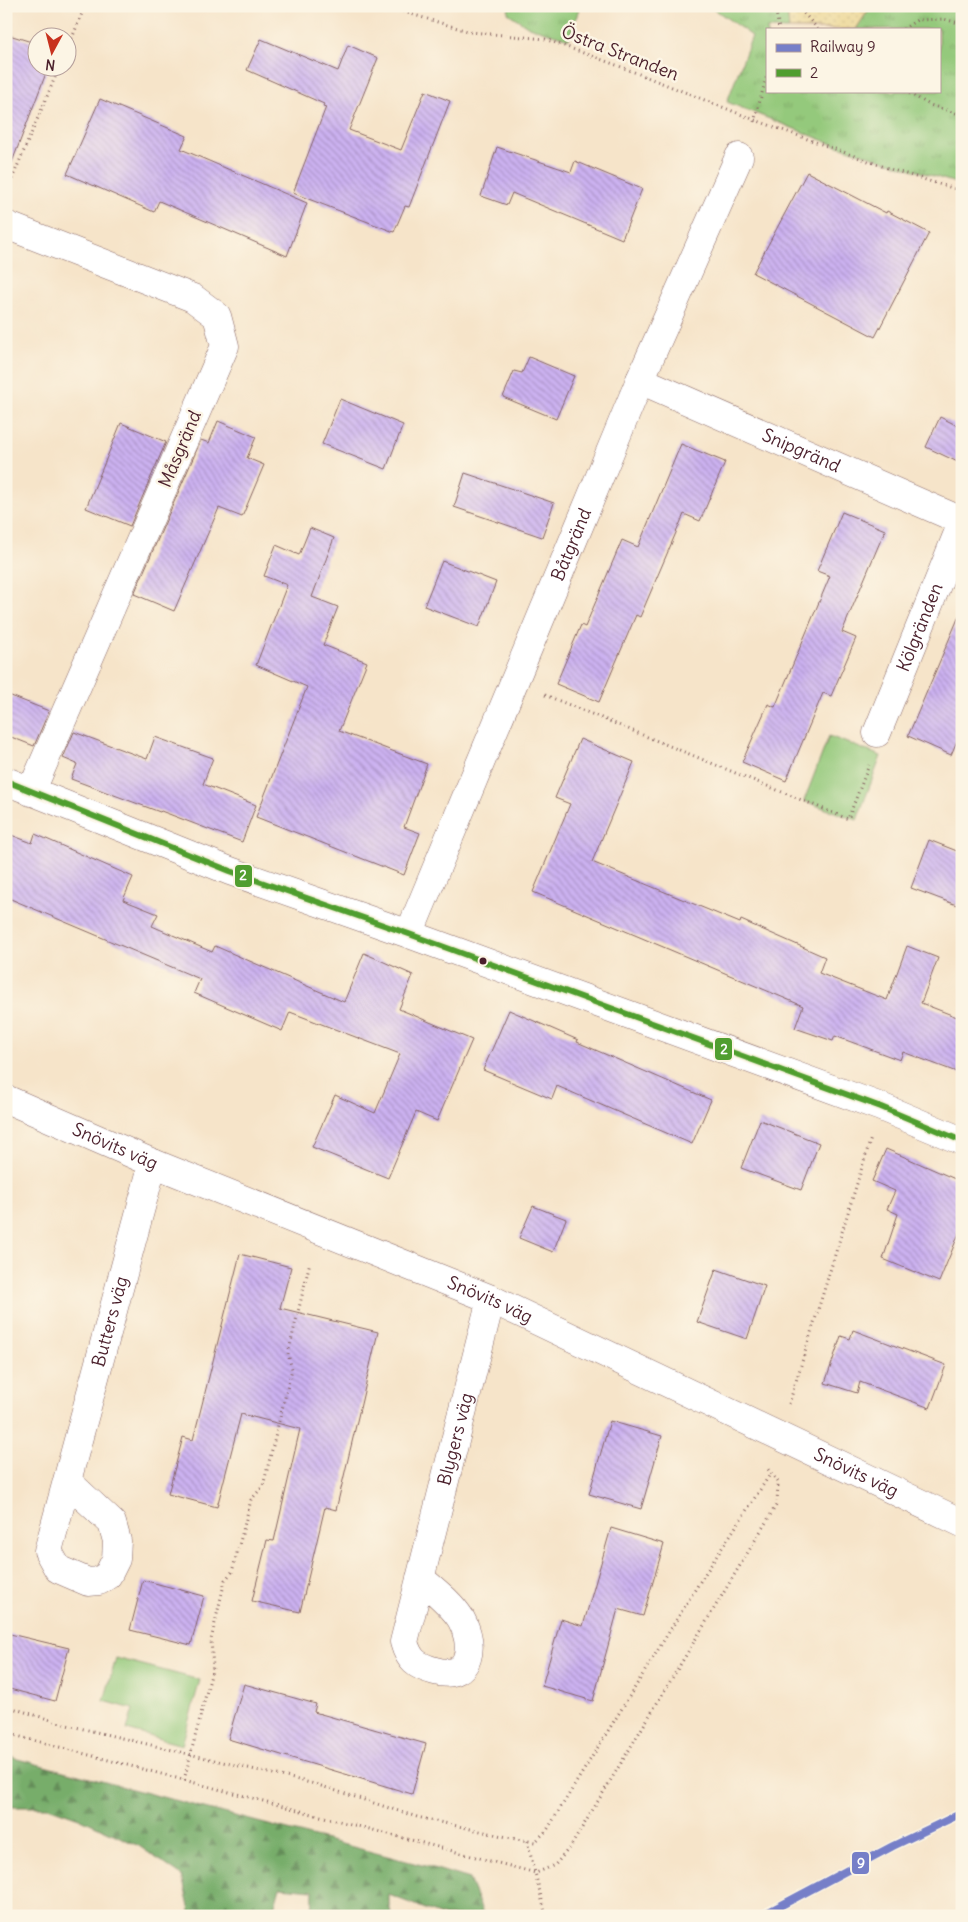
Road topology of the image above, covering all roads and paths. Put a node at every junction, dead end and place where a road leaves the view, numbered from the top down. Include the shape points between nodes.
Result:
1 (85, 6) edge
2 (384, 6) edge
3 (775, 6) edge
4 (798, 6) edge
5 (962, 24) edge
6 (76, 28) edge
7 (779, 28) edge
8 (817, 28) edge
9 (904, 28) edge
10 (56, 78) edge
11 (766, 78) edge
12 (907, 92) edge
13 (962, 115) edge
14 (754, 120) junction
15 (739, 157) dead end
16 (962, 191) edge
17 (6, 194) edge
18 (6, 225) edge
19 (640, 380) junction
20 (962, 522) edge
21 (514, 682) junction
22 (876, 733) joint
23 (6, 781) edge
24 (31, 792) junction
25 (409, 934) junction
26 (6, 1099) edge
27 (881, 1107) junction
28 (962, 1141) edge
29 (153, 1163) junction
30 (310, 1261) dead end
31 (491, 1299) junction
32 (788, 1406) dead end
33 (771, 1473) dead end
34 (67, 1481) dead end
35 (962, 1523) edge
36 (420, 1578) dead end
37 (6, 1706) edge
38 (190, 1754) junction
39 (184, 1780) dead end
40 (527, 1841) junction
41 (546, 1916) edge

1 - 6 path
2 - 14 path, Östra Stranden via 471,32 545,39
3 - 7 path
4 - 8 path
5 - 9 path via 944,19 917,20
10 - 17 path
11 - 14 path
12 - 13 path via 930,105
14 - 16 path, Östra Stranden via 892,170
15 - 19 street, Båtgränd
18 - 24 street, Måsgränd via 193,298 217,316 225,346
19 - 20 street, Snipgränd
19 - 21 street, Båtgränd
20 - 22 street, Kölgränden
21 - 22 path via 848,819 875,749
21 - 25 street, Båtgränd
23 - 24 street
24 - 25 street via 230,871
25 - 27 street
26 - 29 street, Snövits väg
27 - 28 street
27 - 32 path
29 - 31 street, Snövits väg
29 - 34 street, Butters väg
30 - 38 path via 288,1354 292,1369 263,1486 251,1500 232,1572 224,1580 211,1640 213,1667
31 - 35 street, Snövits väg
31 - 36 street, Blygers väg
33 - 40 path via 547,1830 535,1842
37 - 38 path via 67,1725
38 - 39 path
38 - 40 path via 315,1784 418,1817
40 - 41 path

